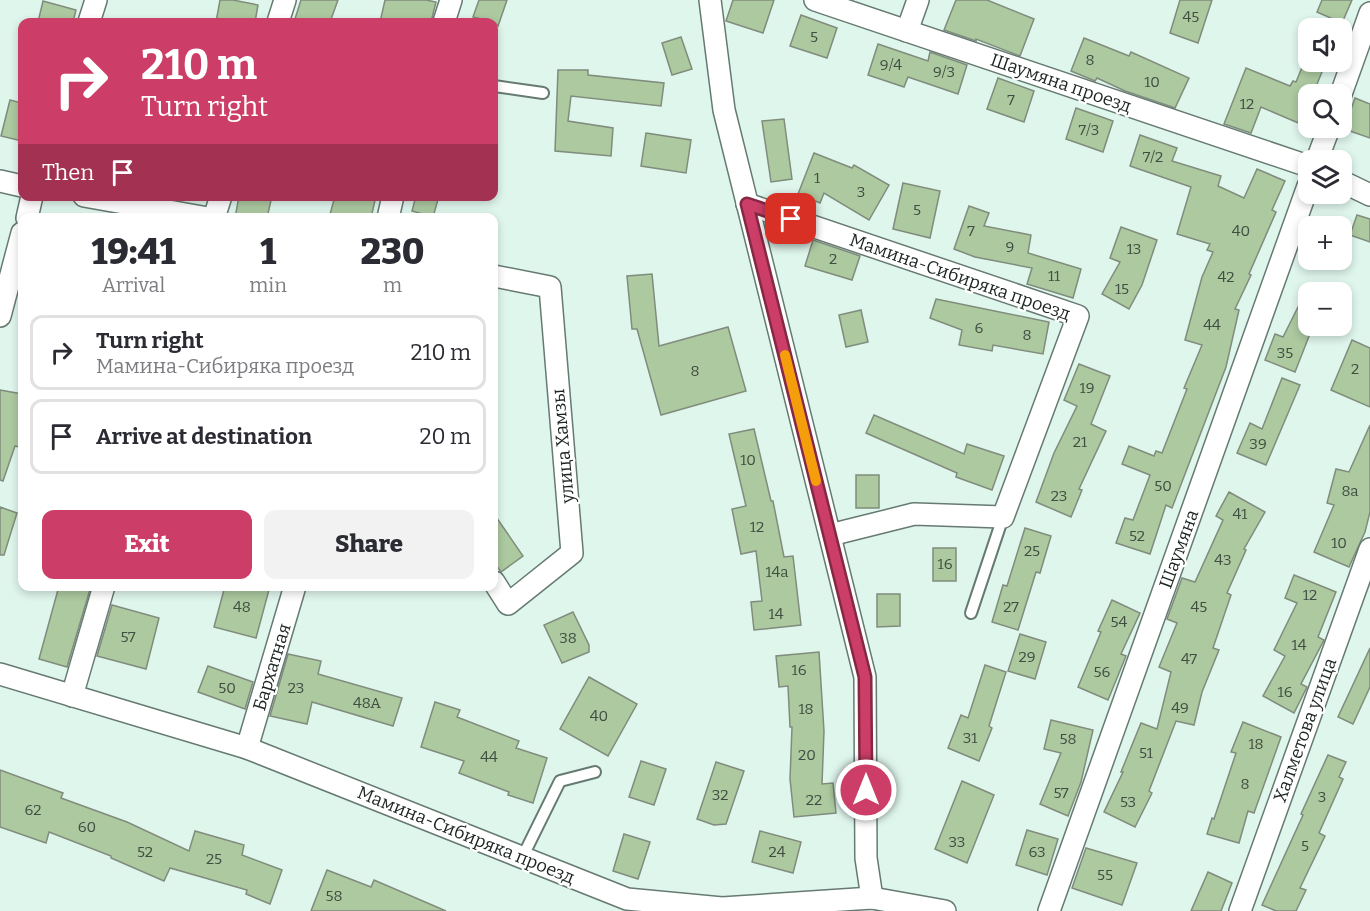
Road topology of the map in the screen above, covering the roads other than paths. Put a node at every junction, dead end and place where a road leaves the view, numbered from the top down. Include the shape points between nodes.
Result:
1 (96, 0) edge
2 (285, 0) edge
3 (451, 0) edge
4 (710, 0) edge
5 (815, 0) edge
6 (918, 0) edge
7 (1370, 13) edge
8 (90, 18) edge
9 (279, 18) edge
10 (445, 18) edge
11 (907, 31) junction
12 (1345, 84) edge
13 (498, 87) edge
14 (543, 93) dead end
15 (1298, 163) edge
16 (0, 181) edge
17 (18, 185) edge
18 (1352, 186) edge
19 (1370, 195) edge
20 (112, 201) edge
21 (747, 204) junction
22 (1302, 204) edge
23 (179, 213) edge
24 (18, 247) edge
25 (498, 277) edge
26 (0, 316) edge
27 (1003, 517) junction
28 (830, 535) junction
29 (1370, 549) edge
30 (498, 588) edge
31 (103, 591) edge
32 (294, 591) edge
33 (971, 613) dead end
34 (0, 674) edge
35 (72, 696) junction
36 (247, 748) junction
37 (595, 772) dead end
38 (522, 858) junction
39 (884, 903) edge
40 (945, 911) edge
41 (1049, 911) edge
42 (1240, 911) edge

1 - 8 street
2 - 9 street
3 - 10 street
4 - 21 street via 724,110
5 - 11 street, Шаумяна проезд
6 - 11 street
7 - 12 street
11 - 15 street, Шаумяна проезд
13 - 14 lane
16 - 17 street
18 - 19 street
20 - 23 street
21 - 27 street, Мамина-Сибиряка проезд via 1078,316
21 - 28 street
22 - 41 street, Шаумяна
24 - 26 street
25 - 30 street, улица Хамзы via 550,287 572,553 508,604
27 - 28 street via 914,514
27 - 33 lane
28 - 39 street via 865,677 866,858
29 - 42 street, Халметова улица
31 - 35 street
32 - 36 street, Бархатная
34 - 35 street, Мамина-Сибиряка проезд
35 - 36 street, Мамина-Сибиряка проезд
36 - 38 street, Мамина-Сибиряка проезд
37 - 38 lane via 560,780
38 - 39 street, Мамина-Сибиряка проезд via 627,899 722,908
39 - 40 street, Мамина-Сибиряка проезд

